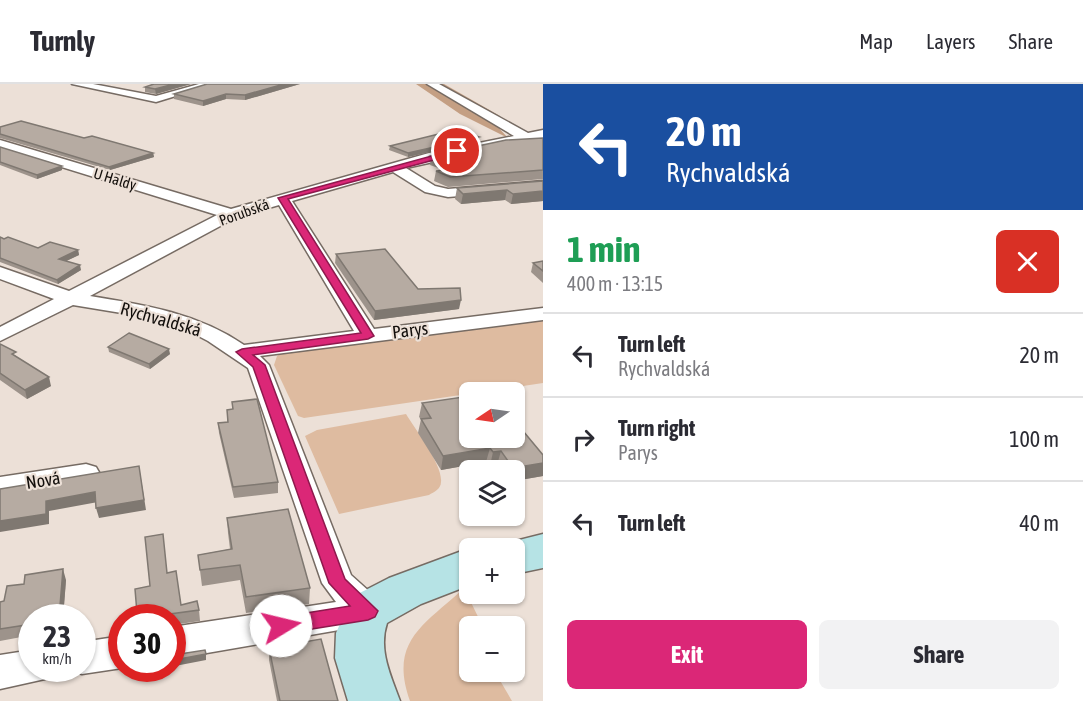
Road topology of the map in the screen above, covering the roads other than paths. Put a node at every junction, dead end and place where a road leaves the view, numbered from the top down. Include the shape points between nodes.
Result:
1 (77, 84) edge
2 (210, 84) edge
3 (432, 84) edge
4 (543, 134) edge
5 (525, 137) junction
6 (0, 144) edge
7 (543, 148) edge
8 (394, 167) junction
9 (543, 185) edge
10 (282, 198) junction
11 (231, 214) junction
12 (0, 273) edge
13 (69, 298) junction
14 (543, 314) edge
15 (0, 335) edge
16 (368, 336) junction
17 (242, 352) junction
18 (86, 474) edge
19 (0, 487) edge
20 (543, 551) edge
21 (525, 555) edge
22 (459, 570) edge
23 (368, 611) junction
24 (186, 642) edge
25 (18, 669) edge
26 (0, 672) edge
27 (374, 701) edge

1 - 2 street via 156,99
3 - 5 street
4 - 5 street, Porubská
5 - 7 street
5 - 8 street, Porubská
6 - 11 street, U Haldy
8 - 9 street via 430,189 448,193
8 - 10 street, Porubská
10 - 11 street, Porubská
10 - 16 street
11 - 13 street, Porubská
12 - 13 street, Rychvaldská
13 - 15 street, Porubská
13 - 17 street, Rychvaldská via 156,313 190,324
14 - 16 street, Parys
16 - 17 street, Parys
17 - 23 street, Rychvaldská via 258,365 338,583
18 - 19 street, Nová
20 - 21 street
22 - 23 street via 405,591
23 - 24 street
23 - 27 street via 360,633 360,658
25 - 26 street

